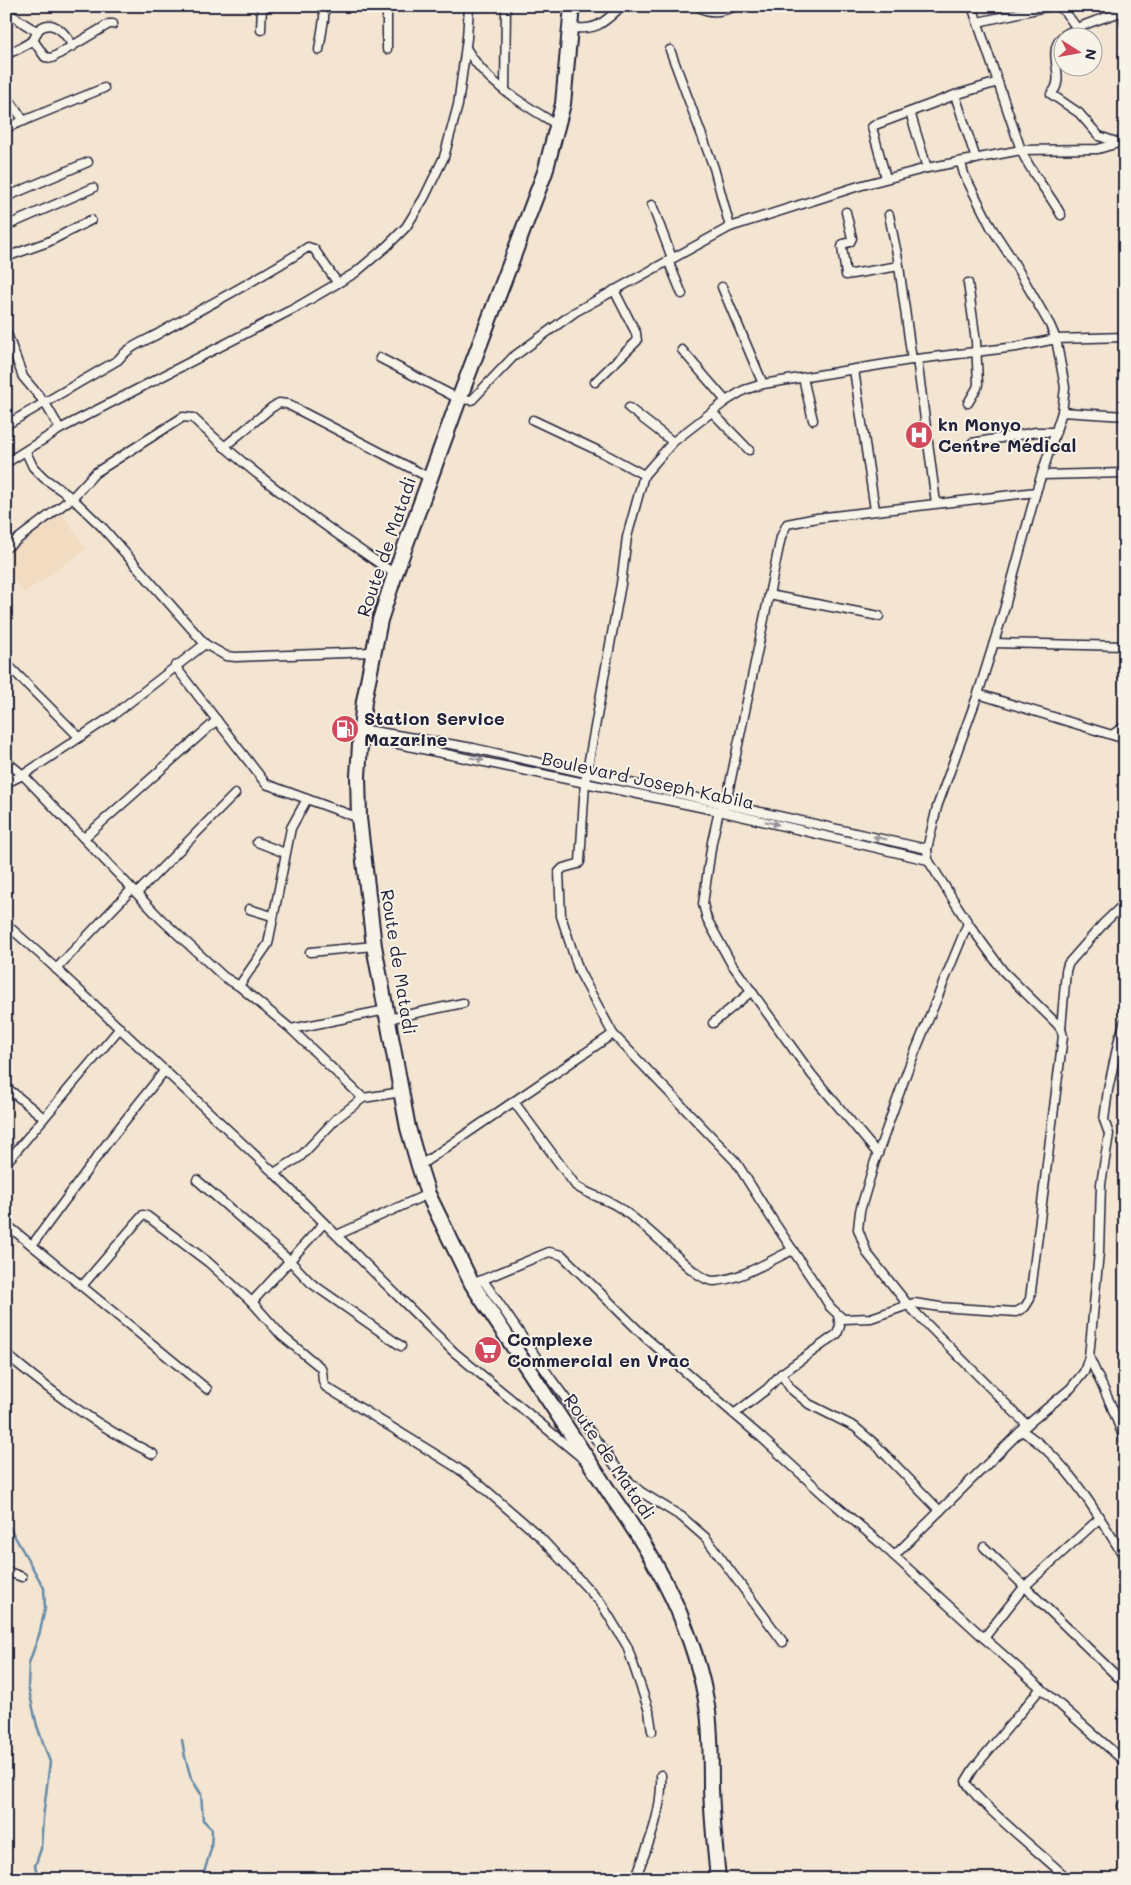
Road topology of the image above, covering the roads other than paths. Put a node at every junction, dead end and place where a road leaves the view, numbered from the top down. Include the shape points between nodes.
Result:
1 (262, 6) edge
2 (324, 6) edge
3 (387, 6) edge
4 (469, 6) edge
5 (506, 6) edge
6 (572, 6) edge
7 (622, 6) edge
8 (698, 6) edge
9 (736, 6) edge
10 (972, 6) edge
11 (1051, 6) edge
12 (1058, 6) edge
13 (1123, 10) edge
14 (6, 13) edge
15 (978, 22) junction
16 (113, 24) dead end
17 (1125, 24) edge
18 (571, 28) junction
19 (1077, 28) joint
20 (261, 30) dead end
21 (38, 31) junction
22 (33, 40) junction
23 (73, 46) junction
24 (466, 48) junction
25 (319, 50) dead end
26 (386, 50) dead end
27 (670, 50) dead end
28 (6, 55) edge
29 (1058, 78) edge
30 (998, 82) junction
31 (104, 88) dead end
32 (505, 91) junction
33 (6, 95) edge
34 (955, 95) junction
35 (910, 112) junction
36 (24, 121) junction
37 (559, 126) junction
38 (6, 128) edge
39 (1125, 141) edge
40 (1116, 142) junction
41 (1021, 150) junction
42 (976, 159) junction
43 (88, 162) dead end
44 (961, 163) junction
45 (927, 168) junction
46 (886, 178) junction
47 (93, 188) dead end
48 (6, 197) edge
49 (652, 205) dead end
50 (846, 212) dead end
51 (889, 215) dead end
52 (1061, 215) dead end
53 (91, 220) dead end
54 (6, 226) edge
55 (730, 227) junction
56 (6, 257) edge
57 (670, 259) junction
58 (899, 266) junction
59 (337, 282) junction
60 (968, 283) dead end
61 (722, 286) dead end
62 (614, 290) junction
63 (682, 294) dead end
64 (6, 331) edge
65 (1125, 337) edge
66 (1056, 339) junction
67 (682, 350) dead end
68 (976, 352) junction
69 (380, 358) dead end
70 (914, 359) junction
71 (854, 370) junction
72 (804, 378) junction
73 (594, 382) dead end
74 (762, 384) junction
75 (459, 399) junction
76 (726, 401) junction
77 (45, 402) junction
78 (968, 402) dead end
79 (629, 408) dead end
80 (712, 412) junction
81 (1062, 412) junction
82 (1125, 416) edge
83 (533, 420) dead end
84 (813, 420) dead end
85 (6, 424) edge
86 (60, 428) junction
87 (1056, 432) junction
88 (673, 442) junction
89 (972, 443) dead end
90 (224, 447) junction
91 (749, 450) dead end
92 (26, 452) junction
93 (6, 463) edge
94 (1125, 474) edge
95 (644, 475) junction
96 (1042, 475) junction
97 (430, 478) junction
98 (1036, 492) junction
99 (72, 498) junction
100 (936, 503) junction
101 (875, 510) junction
102 (6, 548) edge
103 (394, 574) junction
104 (769, 595) junction
105 (879, 616) dead end
106 (994, 643) junction
107 (205, 644) junction
108 (1125, 646) edge
109 (373, 652) junction
110 (6, 662) edge
111 (175, 666) junction
112 (978, 694) junction
113 (216, 720) junction
114 (1125, 726) edge
115 (360, 733) junction
116 (1113, 734) junction
117 (79, 737) junction
118 (1125, 739) edge
119 (6, 761) edge
120 (587, 774) junction
121 (22, 775) junction
122 (585, 782) junction
123 (6, 783) edge
124 (235, 794) dead end
125 (307, 799) junction
126 (726, 803) junction
127 (719, 811) junction
128 (359, 818) junction
129 (84, 838) junction
130 (257, 842) dead end
131 (927, 849) junction
132 (285, 853) junction
133 (928, 860) junction
134 (134, 891) junction
135 (1125, 903) edge
136 (249, 909) dead end
137 (272, 916) junction
138 (968, 923) junction
139 (6, 924) edge
140 (374, 946) junction
141 (310, 952) dead end
142 (56, 969) junction
143 (240, 986) junction
144 (752, 991) junction
145 (464, 1003) dead end
146 (387, 1014) junction
147 (1125, 1021) edge
148 (713, 1023) dead end
149 (120, 1028) junction
150 (291, 1029) junction
151 (1061, 1029) junction
152 (613, 1034) junction
153 (165, 1070) junction
154 (6, 1087) edge
155 (402, 1092) junction
156 (363, 1098) junction
157 (514, 1102) junction
158 (44, 1118) junction
159 (878, 1154) junction
160 (6, 1163) edge
161 (419, 1166) junction
162 (274, 1173) junction
163 (198, 1180) dead end
164 (428, 1194) junction
165 (324, 1223) junction
166 (6, 1224) edge
167 (337, 1235) junction
168 (32, 1245) junction
169 (793, 1250) junction
170 (290, 1261) junction
171 (477, 1282) junction
172 (82, 1286) junction
173 (252, 1302) junction
174 (909, 1306) junction
175 (838, 1315) junction
176 (400, 1346) dead end
177 (6, 1354) edge
178 (1089, 1358) junction
179 (781, 1374) junction
180 (207, 1389) dead end
181 (734, 1414) junction
182 (1024, 1428) junction
183 (1125, 1441) edge
184 (153, 1454) dead end
185 (591, 1466) junction
186 (940, 1511) junction
187 (1100, 1518) junction
188 (984, 1547) dead end
189 (894, 1556) junction
190 (1125, 1558) edge
191 (6, 1571) edge
192 (22, 1577) dead end
193 (1024, 1587) junction
194 (984, 1638) junction
195 (783, 1642) dead end
196 (1125, 1684) edge
197 (1041, 1688) junction
198 (652, 1732) dead end
199 (1125, 1762) edge
200 (661, 1774) dead end
201 (635, 1879) edge
202 (718, 1879) edge
203 (1068, 1879) edge

1 - 20 street
2 - 25 street
3 - 26 street
4 - 24 street
5 - 32 street
6 - 18 highway, Route de Matadi
7 - 18 street via 595,27
8 - 9 street via 703,11 712,12
10 - 15 street
11 - 15 street
12 - 19 street
13 - 17 street
13 - 19 street
14 - 21 street
15 - 30 street
16 - 23 street
18 - 37 highway, Route de Matadi
21 - 22 street
21 - 23 street via 48,26 60,29
22 - 23 street via 46,58 59,55
22 - 28 street
24 - 32 street via 473,61
24 - 59 street via 449,141 424,198 406,227 387,246 355,273
27 - 55 street via 714,168
29 - 40 street via 1051,94 1079,113 1099,136
30 - 34 street
30 - 41 street
31 - 36 street
32 - 37 street
33 - 36 street
34 - 35 street
34 - 42 street
35 - 45 street
35 - 46 street via 872,127
36 - 38 street
37 - 75 highway, Route de Matadi
39 - 40 street
40 - 41 street via 1098,149
41 - 42 street
41 - 52 street
42 - 44 street
43 - 48 street
44 - 45 street
44 - 66 street via 990,227 1034,296
45 - 46 street
46 - 55 street
47 - 54 street
49 - 57 street
50 - 58 street via 852,238 842,247 846,275
51 - 58 street
53 - 56 street via 48,242
55 - 57 street
57 - 62 street
57 - 63 street
58 - 70 street
59 - 77 street via 314,249 308,247 263,276 127,349 118,360
59 - 86 street via 297,307
60 - 68 street
61 - 74 street
62 - 73 street via 637,341
62 - 75 street via 575,312 527,346 472,400
64 - 77 street via 23,377
65 - 66 street
66 - 68 street
66 - 81 street via 1065,387
67 - 76 street
68 - 70 street
68 - 78 street via 978,384
69 - 75 street
70 - 71 street
70 - 100 street
71 - 72 street
71 - 101 street
72 - 74 street
72 - 84 street
74 - 76 street
75 - 97 highway, Route de Matadi
76 - 80 street
77 - 85 street
77 - 86 street
79 - 88 street
80 - 88 street
80 - 91 street
81 - 82 street
81 - 87 street
83 - 95 street
86 - 92 street
87 - 89 street via 1036,432
87 - 96 street
88 - 95 street
90 - 97 street via 271,408 279,403 287,404
90 - 99 street via 192,418 183,417 95,473
90 - 103 street via 332,531
92 - 93 street
92 - 99 street via 33,467
94 - 96 street
95 - 120 street via 626,537 621,584
96 - 98 street
97 - 103 highway, Route de Matadi
98 - 100 street
98 - 106 street
99 - 102 street
99 - 107 street via 103,528
100 - 101 street
101 - 104 street via 787,524 781,537
103 - 109 highway, Route de Matadi
104 - 105 street
104 - 126 street
106 - 108 street
106 - 112 street
107 - 109 street via 236,658
107 - 111 street
109 - 115 highway, Route de Matadi
110 - 117 street
111 - 113 street
111 - 117 street via 112,716
112 - 116 street
112 - 131 street via 937,807
113 - 125 street via 262,780 271,787
113 - 129 street
114 - 116 street
115 - 120 street, Boulevard Joseph Kabila via 473,748
115 -> 122 street, Boulevard Joseph Kabila
115 - 128 highway, Route de Matadi
116 - 118 street
117 - 121 street
119 - 121 street
120 - 122 street
120 - 126 street, Boulevard Joseph Kabila
121 - 123 street
121 - 129 street
122 - 127 street, Boulevard Joseph Kabila
122 - 152 street via 580,862 559,872 562,916 579,971
124 - 134 street
125 - 128 street
125 - 132 street via 291,828
126 - 127 street
131 -> 126 street, Boulevard Joseph Kabila
127 -> 133 street, Boulevard Joseph Kabila
127 - 144 street via 703,904 731,963
128 - 140 highway, Route de Matadi
129 - 134 street
130 - 132 street
131 - 133 street
132 - 137 street
133 - 138 street
134 - 142 street
134 - 143 street via 224,977
135 - 151 street via 1068,964
136 - 137 street
137 - 143 street via 268,944
138 - 151 street via 1003,970
138 - 159 street via 908,1069
139 - 142 street
140 - 141 street
140 - 146 highway, Route de Matadi
142 - 149 street
143 - 150 street
144 - 148 street
144 - 159 street via 812,1075
145 - 146 street
146 - 150 street
146 - 155 highway, Route de Matadi
147 - 178 street via 1104,1120 1109,1134 1101,1184 1099,1252
149 - 153 street
149 - 158 street
150 - 156 street
151 - 174 street via 1063,1036 1030,1299 1016,1312 914,1303
152 - 157 street
152 - 169 street via 736,1162
153 - 162 street
153 - 168 street
154 - 158 street
155 - 156 street
155 - 161 highway, Route de Matadi
156 - 162 street via 337,1118 300,1157
157 - 161 street
157 - 169 street via 576,1186 616,1206 698,1274 714,1281 739,1275
158 - 160 street
159 - 174 street via 860,1211 858,1229 867,1253
161 - 164 highway, Route de Matadi
162 - 165 street
163 - 170 street
164 - 167 street
164 - 171 highway, Route de Matadi
165 - 167 street
165 - 170 street
166 - 168 street
167 - 185 street via 454,1352
168 - 172 street
169 - 175 street
170 - 173 street
170 - 176 street via 311,1283
171 - 181 street via 549,1252 562,1255 645,1337
171 - 185 highway, Route de Matadi
171 - 195 street via 622,1475 706,1538
172 - 173 street via 145,1215 208,1262
172 - 180 street
173 - 198 street via 282,1336 322,1369 326,1387 456,1467 538,1535 601,1603 626,1646 649,1712
174 - 175 street via 871,1318 843,1319
174 - 182 street
175 - 179 street via 840,1330 837,1334
177 - 184 street via 94,1421
178 - 182 street via 1084,1372 1070,1388
178 - 183 street
179 - 181 street
179 - 186 street via 791,1389 809,1404 855,1427 875,1444
181 - 189 street
182 - 186 street
182 - 187 street via 1069,1474
185 - 202 highway, Route de Matadi via 657,1566 673,1597 696,1658 708,1712
186 - 189 street
187 - 190 street
187 - 193 street
188 - 193 street
189 - 194 street
191 - 192 street
193 - 194 street
193 - 196 street
194 - 197 street
197 - 199 street
197 - 203 street via 966,1781 969,1789
200 - 201 street via 656,1823

